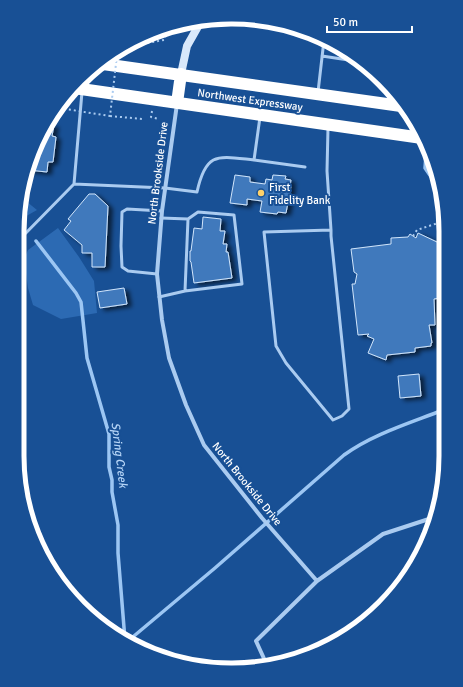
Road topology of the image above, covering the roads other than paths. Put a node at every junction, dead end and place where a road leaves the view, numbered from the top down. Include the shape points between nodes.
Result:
1 (198, 27) edge
2 (323, 45) edge
3 (322, 56) junction
4 (347, 59) edge
5 (108, 65) edge
6 (181, 74) junction
7 (81, 89) edge
8 (78, 92) edge
9 (318, 94) junction
10 (177, 103) junction
11 (396, 105) edge
12 (260, 115) junction
13 (328, 124) junction
14 (416, 137) edge
15 (254, 160) junction
16 (305, 168) dead end
17 (74, 184) junction
18 (165, 188) junction
19 (162, 211) junction
20 (161, 218) junction
21 (188, 219) junction
22 (331, 230) junction
23 (24, 234) edge
24 (157, 274) junction
25 (184, 291) junction
26 (159, 297) junction
27 (429, 518) edge
28 (316, 581) junction
29 (265, 660) edge

1 - 6 main road via 187,46
2 - 3 lane
3 - 4 lane
3 - 9 lane
5 - 6 highway, Northwest Expressway
6 - 9 highway, Northwest Expressway
6 - 10 highway
7 - 10 highway, Northwest Expressway
8 - 17 lane
9 - 11 highway, Northwest Expressway
10 - 12 highway, Northwest Expressway
10 - 18 street, North Brookside Drive
12 - 13 highway, Northwest Expressway
12 - 15 lane
13 - 14 highway, Northwest Expressway
13 - 22 lane via 327,172
15 - 16 lane
15 - 18 lane via 230,156 217,159 203,169 197,192
17 - 18 lane
17 - 23 lane
18 - 19 street, North Brookside Drive
19 - 20 street, North Brookside Drive
19 - 24 lane via 127,209 122,212 122,267 128,271
20 - 21 lane
20 - 24 street, North Brookside Drive
21 - 25 lane
21 - 25 lane via 198,212 234,215 242,284
22 - 22 lane via 349,409 333,420 286,363 276,346 264,232
24 - 26 street, North Brookside Drive
25 - 26 lane
26 - 28 street, North Brookside Drive via 169,358 204,445
27 - 28 street via 383,534
28 - 29 street via 256,641

